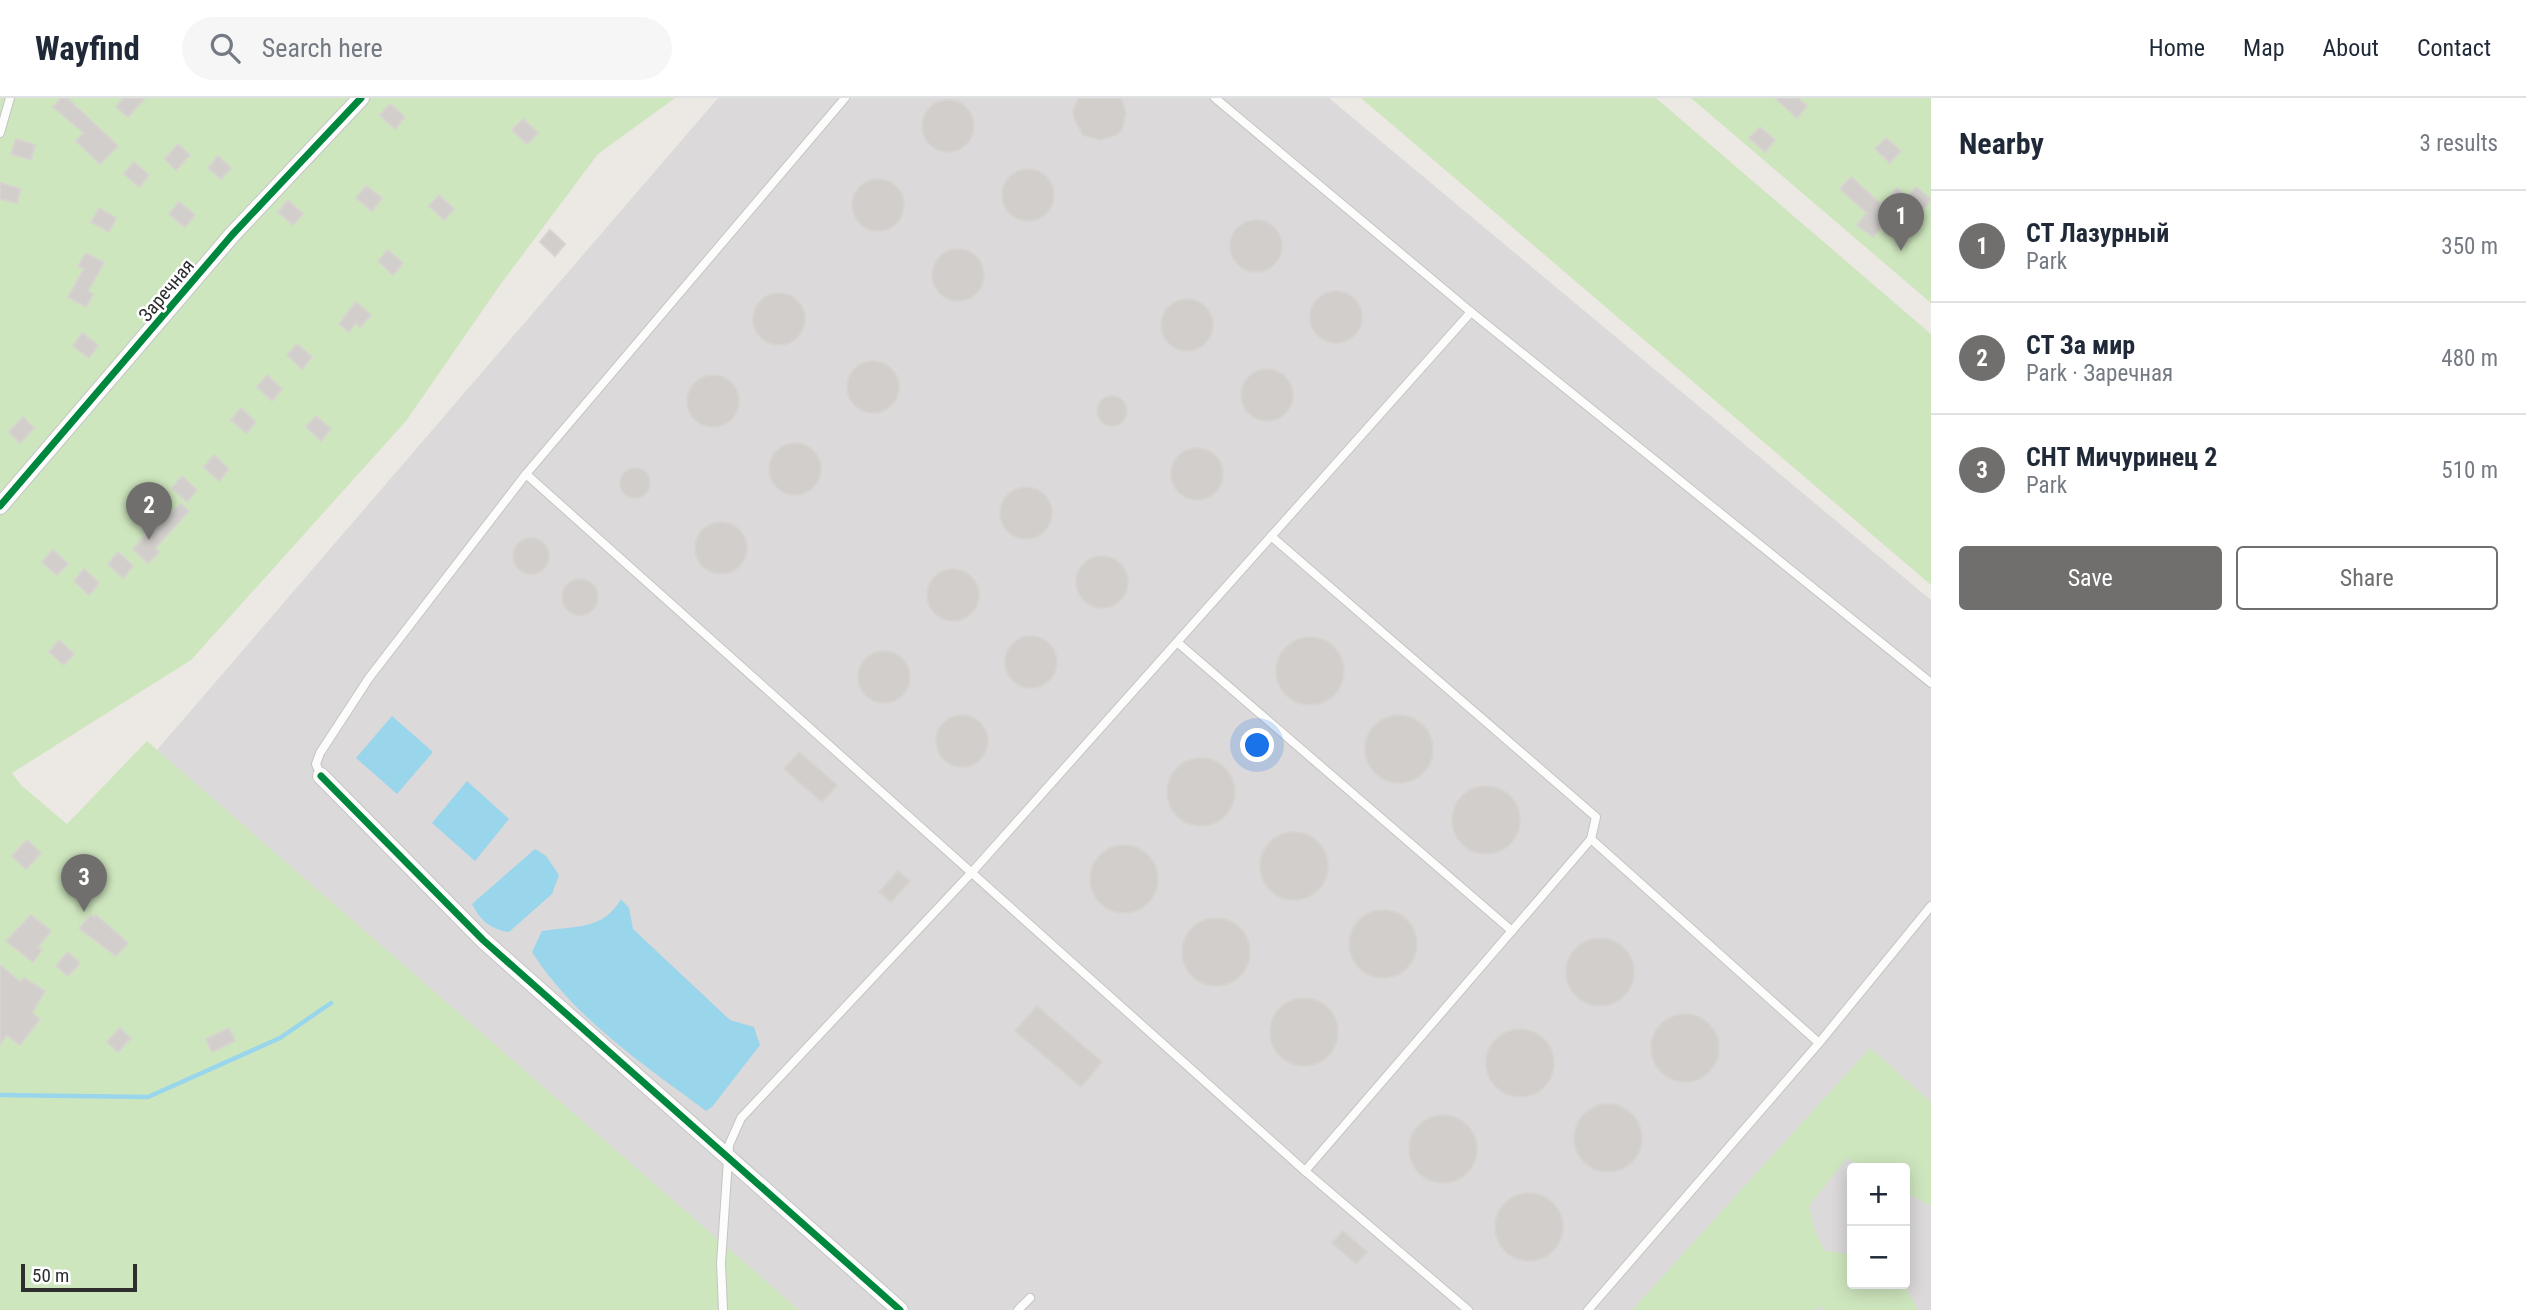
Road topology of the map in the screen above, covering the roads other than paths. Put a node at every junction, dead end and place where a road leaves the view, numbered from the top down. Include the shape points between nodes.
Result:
1 (10, 98) edge
2 (845, 98) edge
3 (1214, 98) edge
4 (359, 99) edge
5 (0, 133) edge
6 (1471, 312) junction
7 (526, 474) junction
8 (0, 506) edge
9 (1270, 536) junction
10 (1177, 642) junction
11 (1931, 683) edge
12 (321, 776) joint
13 (1591, 839) junction
14 (973, 871) junction
15 (1931, 906) edge
16 (1512, 931) junction
17 (1819, 1043) junction
18 (728, 1160) junction
19 (1305, 1171) junction
20 (1030, 1298) dead end
21 (723, 1310) edge
22 (900, 1310) edge
23 (1018, 1310) edge
24 (1468, 1310) edge
25 (1588, 1310) edge

1 - 5 lane
2 - 7 lane
3 - 6 lane
4 - 8 street, Заречная via 232,236
6 - 9 lane
6 - 11 lane
7 - 12 lane via 369,678 320,753 316,764
7 - 14 lane
9 - 10 lane
9 - 13 lane via 1596,817
10 - 14 lane
10 - 16 lane
12 - 18 street via 483,940
13 - 16 lane
13 - 17 lane
14 - 18 lane via 741,1118
14 - 19 lane
15 - 17 lane
16 - 19 lane
17 - 25 lane
18 - 21 lane via 721,1263
18 - 22 street
19 - 24 lane
20 - 23 lane

